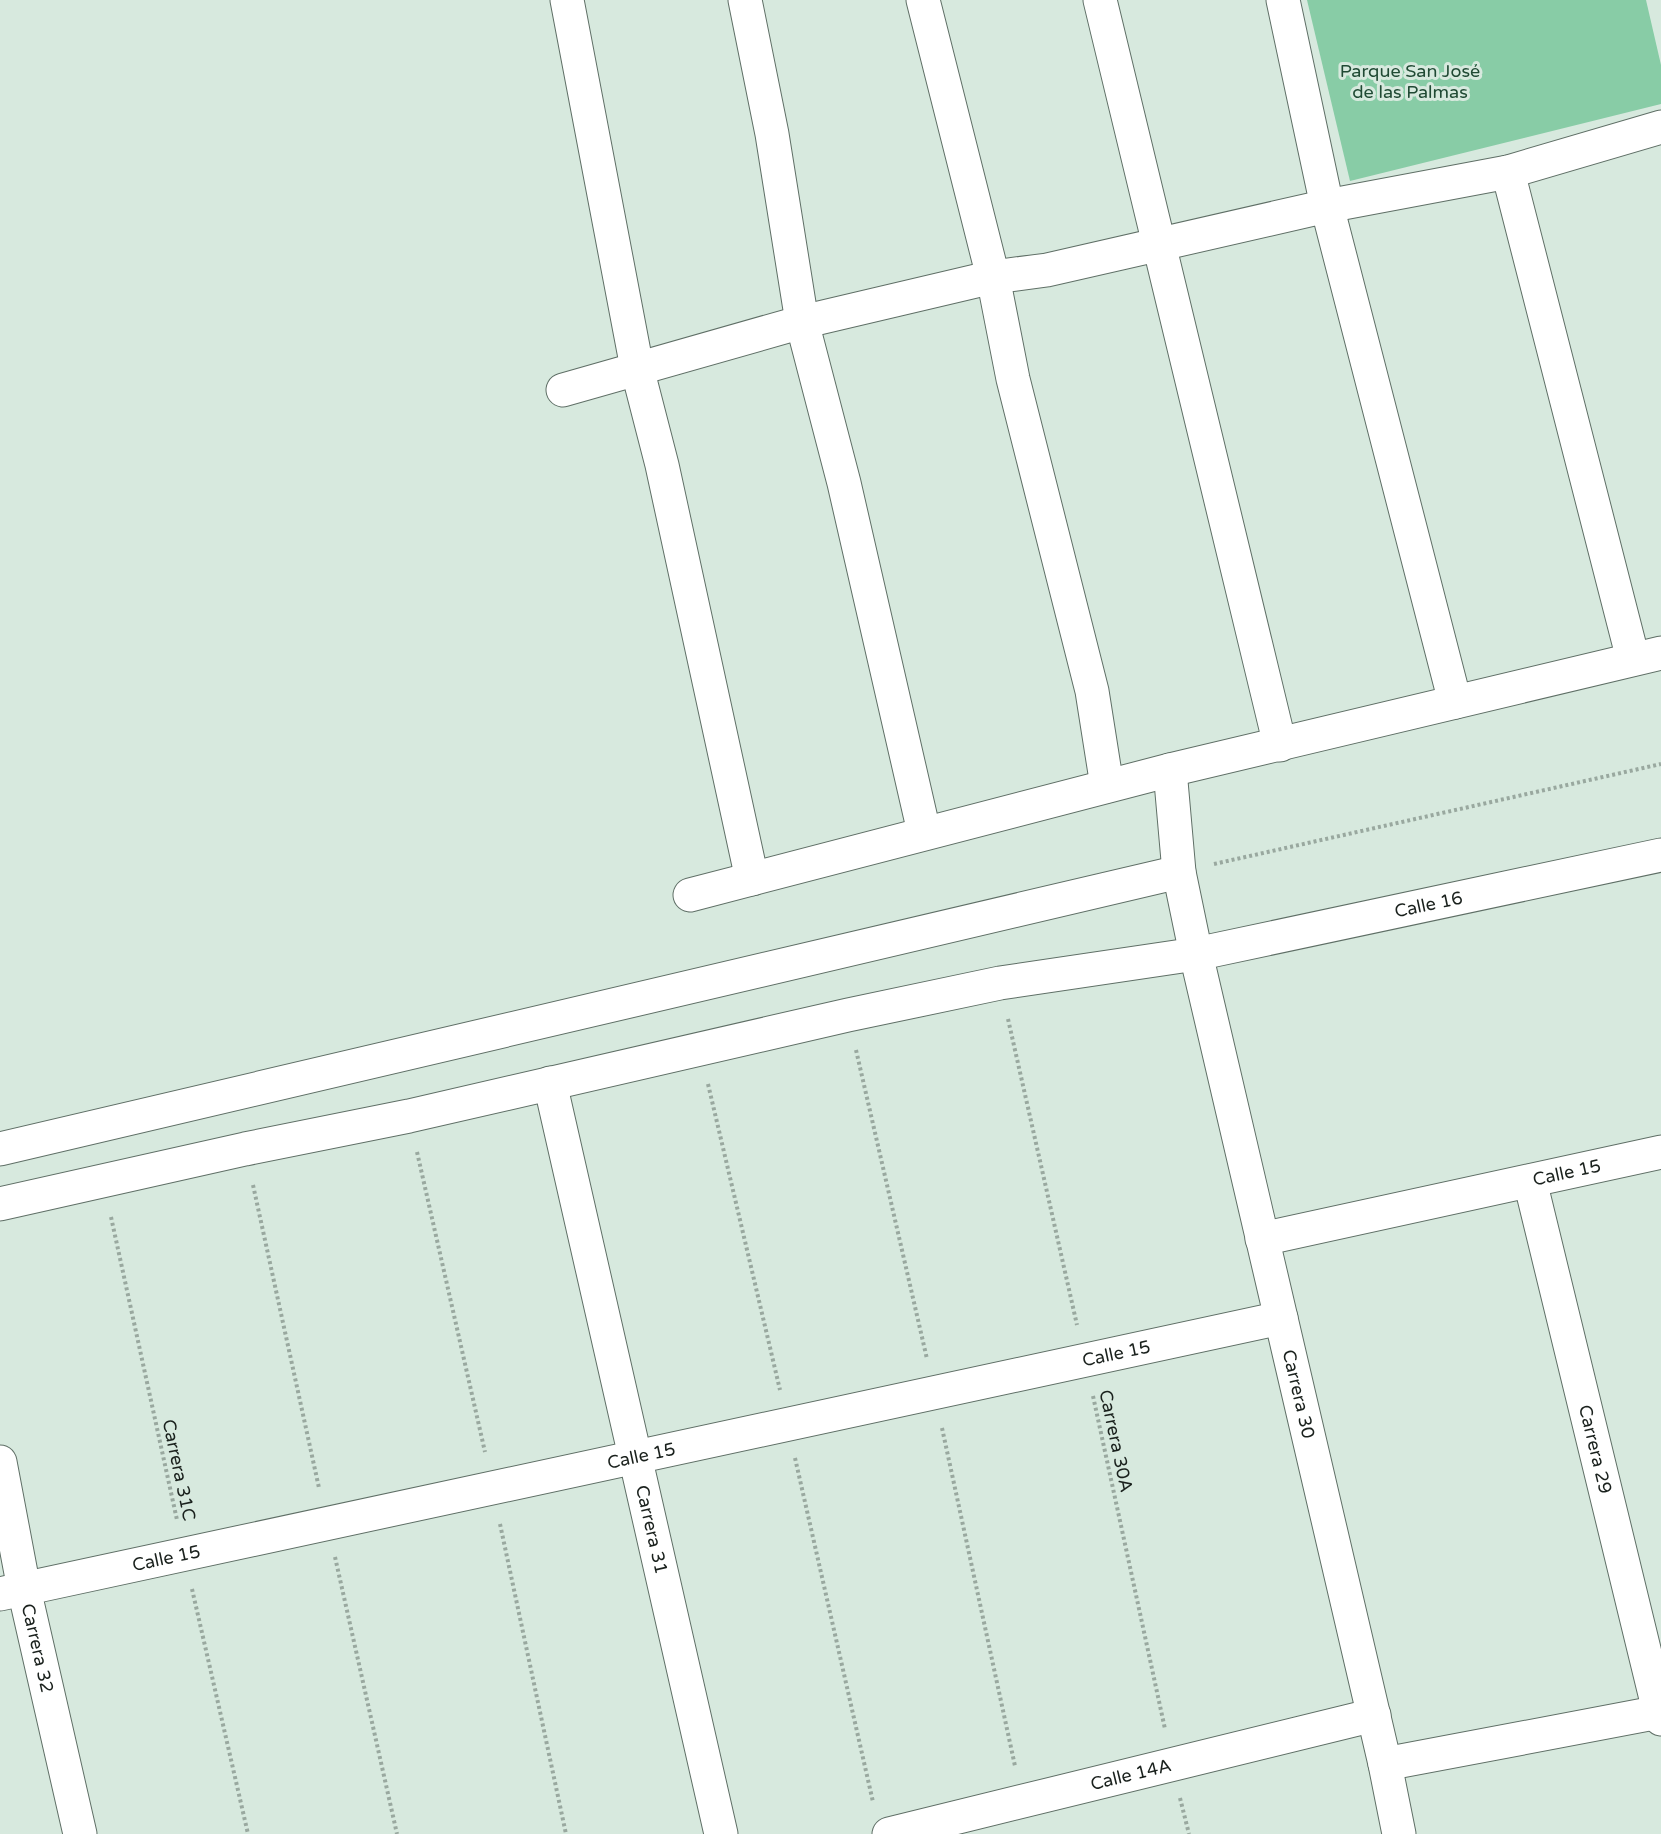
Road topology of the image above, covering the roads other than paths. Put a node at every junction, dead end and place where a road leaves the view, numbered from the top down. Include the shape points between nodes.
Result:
1 (567, 0) edge
2 (745, 0) edge
3 (923, 0) edge
4 (1100, 0) edge
5 (1283, 0) edge
6 (1661, 127) edge
7 (1508, 172) junction
8 (1328, 206) junction
9 (1157, 245) junction
10 (993, 277) junction
11 (802, 322) junction
12 (637, 368) junction
13 (562, 390) dead end
14 (1647, 656) edge
15 (1455, 702) junction
16 (1280, 745) junction
17 (1170, 770) junction
18 (1107, 786) junction
19 (924, 832) junction
20 (1661, 855) edge
21 (1179, 872) junction
22 (752, 879) junction
23 (690, 895) dead end
24 (1196, 954) junction
25 (550, 1083) junction
26 (0, 1149) edge
27 (1661, 1152) edge
28 (1530, 1181) junction
29 (0, 1204) edge
30 (1262, 1239) junction
31 (1281, 1318) junction
32 (634, 1457) junction
33 (0, 1462) edge
34 (12, 1591) edge
35 (1374, 1715) junction
36 (1660, 1715) edge
37 (1385, 1764) junction
38 (80, 1834) edge
39 (721, 1834) edge
40 (889, 1834) edge
41 (1399, 1834) edge

1 - 12 street
2 - 11 street via 772,134
3 - 10 street
4 - 9 street
5 - 8 street
6 - 7 street
7 - 8 street
7 - 14 street
8 - 9 street
8 - 15 street
9 - 10 street via 1047,270
9 - 16 street
10 - 11 street
10 - 18 street via 1013,379 1092,691
11 - 12 street
11 - 19 street via 844,483
12 - 13 street
12 - 22 street via 662,465
14 - 15 street
15 - 16 street
16 - 17 street
17 - 18 street
17 - 21 street, Carrera 30
18 - 19 street
19 - 22 street
20 - 24 street, Calle 16
21 - 24 street, Carrera 30
21 - 26 street
22 - 23 street
24 - 25 street, Calle 16 via 1000,983
24 - 30 street, Carrera 30
25 - 29 street, Calle 16
25 - 32 street, Carrera 31
27 - 28 street, Calle 15
28 - 30 street, Calle 15
28 - 36 street, Carrera 29
30 - 31 street, Carrera 30
31 - 32 street, Calle 15
31 - 35 street, Carrera 30
32 - 34 street, Calle 15
32 - 39 street, Carrera 31
33 - 34 street, Carrera 32
34 - 38 street, Carrera 32
35 - 37 street, Carrera 30
35 - 40 street, Calle 14A
36 - 37 street
37 - 41 street, Carrera 30

